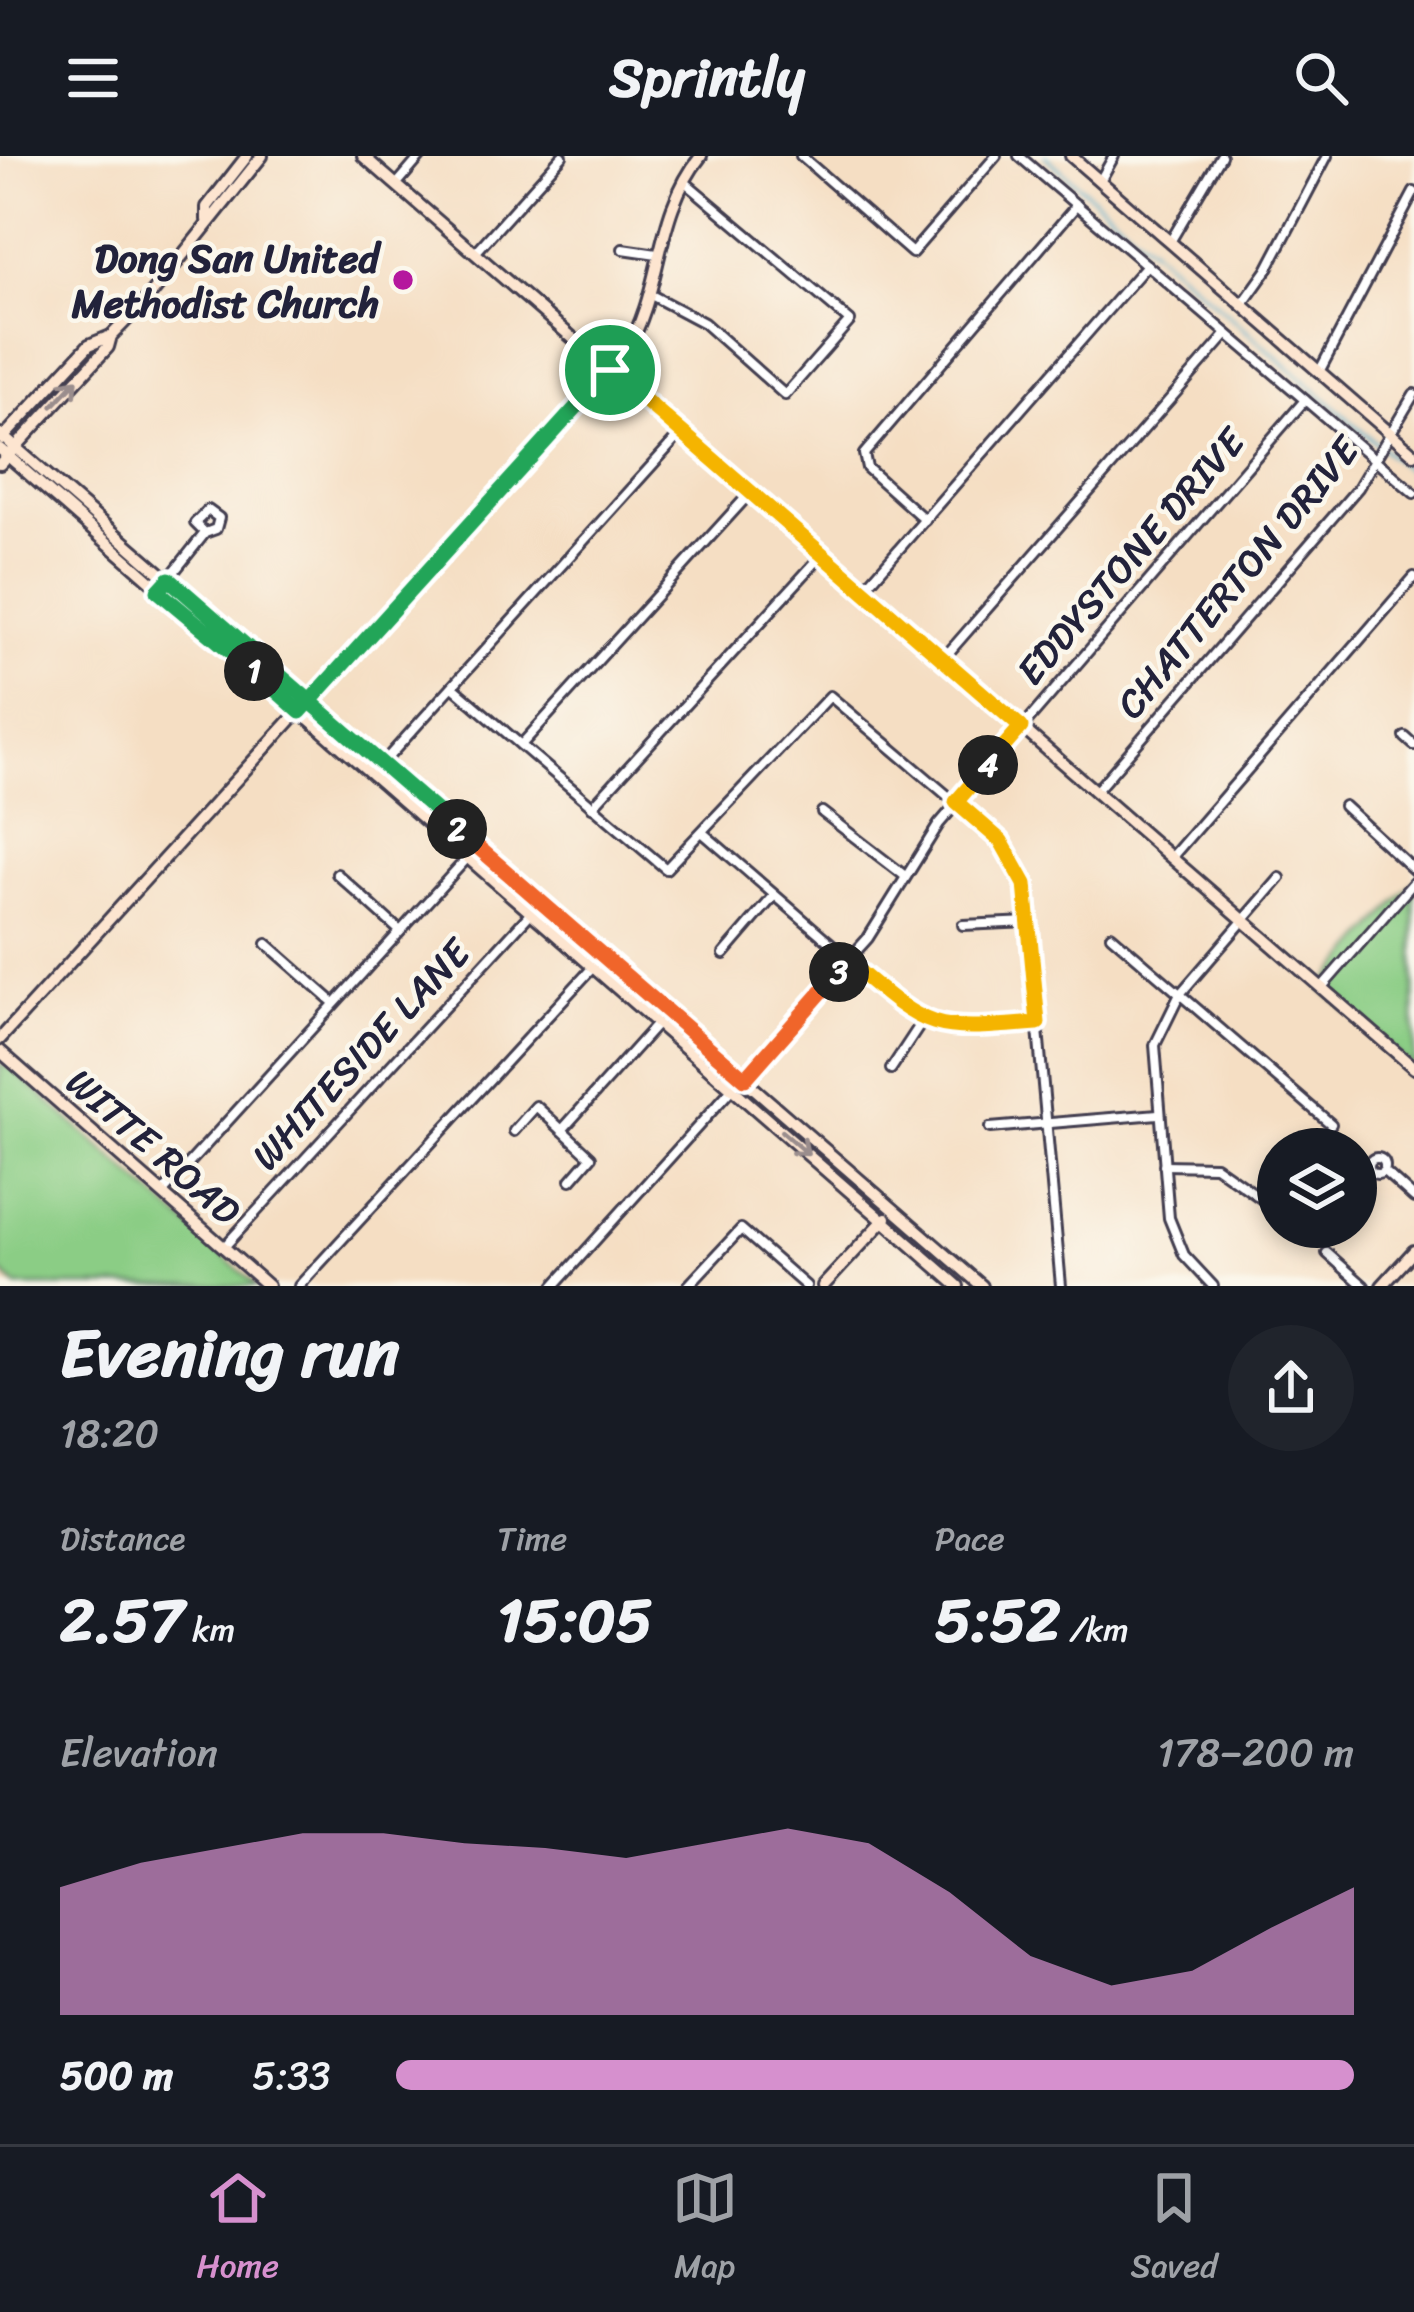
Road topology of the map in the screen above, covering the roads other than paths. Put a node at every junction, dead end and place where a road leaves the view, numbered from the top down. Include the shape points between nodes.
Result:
1 (247, 156) edge
2 (262, 156) edge
3 (363, 156) edge
4 (422, 156) edge
5 (562, 156) edge
6 (701, 156) edge
7 (801, 156) edge
8 (996, 156) edge
9 (1019, 156) edge
10 (1071, 156) edge
11 (1114, 156) edge
12 (1221, 156) edge
13 (1327, 156) edge
14 (683, 181) junction
15 (1100, 181) junction
16 (396, 185) junction
17 (1414, 192) edge
18 (1077, 205) junction
19 (207, 220) junction
20 (1170, 242) junction
21 (623, 249) dead end
22 (475, 253) junction
23 (657, 254) junction
24 (1148, 265) junction
25 (653, 296) junction
26 (1242, 305) junction
27 (1227, 334) junction
28 (610, 370) junction
29 (1319, 371) junction
30 (1414, 394) edge
31 (1305, 400) junction
32 (682, 432) junction
33 (1390, 439) junction
34 (4, 447) edge
35 (1414, 454) edge
36 (1380, 458) junction
37 (31, 469) junction
38 (751, 492) junction
39 (1414, 493) edge
40 (100, 520) junction
41 (925, 520) junction
42 (90, 531) junction
43 (205, 533) dead end
44 (823, 554) junction
45 (1414, 577) edge
46 (169, 579) junction
47 (864, 590) junction
48 (158, 591) junction
49 (943, 659) junction
50 (453, 687) junction
51 (309, 702) junction
52 (300, 712) junction
53 (1021, 727) junction
54 (1405, 737) dead end
55 (521, 745) junction
56 (1414, 745) edge
57 (382, 764) junction
58 (372, 775) junction
59 (1096, 791) junction
60 (956, 802) junction
61 (1344, 806) dead end
62 (592, 807) junction
63 (822, 812) dead end
64 (703, 833) junction
65 (477, 847) junction
66 (467, 858) junction
67 (1171, 858) junction
68 (1414, 870) edge
69 (337, 874) dead end
70 (905, 876) junction
71 (1280, 878) dead end
72 (1414, 882) edge
73 (773, 897) junction
74 (541, 902) junction
75 (531, 913) junction
76 (1244, 921) junction
77 (1029, 922) junction
78 (963, 926) dead end
79 (400, 932) junction
80 (1111, 934) dead end
81 (267, 944) dead end
82 (724, 954) dead end
83 (603, 956) junction
84 (848, 962) junction
85 (593, 968) junction
86 (1321, 988) junction
87 (1180, 994) junction
88 (334, 1004) junction
89 (922, 1022) junction
90 (658, 1023) junction
91 (1038, 1023) junction
92 (0, 1039) edge
93 (0, 1051) edge
94 (1414, 1068) edge
95 (891, 1069) dead end
96 (745, 1079) junction
97 (735, 1090) junction
98 (1158, 1114) junction
99 (1048, 1124) junction
100 (1331, 1124) dead end
101 (990, 1128) dead end
102 (562, 1130) junction
103 (514, 1131) dead end
104 (1164, 1165) junction
105 (1384, 1171) dead end
106 (571, 1180) dead end
107 (163, 1192) junction
108 (1257, 1194) edge
109 (1414, 1198) edge
110 (894, 1209) junction
111 (883, 1220) junction
112 (224, 1247) junction
113 (1327, 1253) dead end
114 (1411, 1259) edge
115 (969, 1275) junction
116 (268, 1286) edge
117 (299, 1286) edge
118 (554, 1286) edge
119 (688, 1286) edge
120 (806, 1286) edge
121 (823, 1286) edge
122 (958, 1286) edge
123 (982, 1286) edge
124 (1060, 1286) edge
125 (1213, 1286) edge
126 (1364, 1286) edge
127 (1382, 1286) edge

1 - 19 main road via 207,207
2 - 19 main road
3 - 16 main road
4 - 16 street
5 - 22 street
6 - 14 main road
7 - 8 street via 912,253
9 - 18 street
10 - 15 main road
11 - 15 street
12 - 20 street
13 - 26 street
14 - 23 main road
14 - 25 street via 850,321 785,395 704,323
15 - 20 main road
16 - 22 main road
17 - 29 street
18 - 24 street
18 - 41 street via 864,454 867,468
19 - 34 main road via 108,346
20 - 26 main road
21 - 23 street
22 - 28 main road
23 - 25 main road
24 - 27 street
24 - 41 street
25 - 28 main road
26 - 29 main road
27 - 31 street
27 - 49 street
28 - 32 main road
28 - 51 main road
29 - 33 main road
30 - 33 street, CHATTERTON DRIVE
31 - 36 street
31 - 53 street, EDDYSTONE DRIVE
32 - 38 main road
32 - 50 street
33 - 35 main road
33 - 36 street, CHATTERTON DRIVE
34 - 37 main road
36 - 39 street
36 - 59 street, CHATTERTON DRIVE
37 - 40 main road
37 - 42 main road
38 - 44 main road
38 - 55 street
40 - 42 main road
40 - 46 main road
41 - 47 street
42 - 48 main road
43 - 46 street
44 - 47 main road
44 - 62 street
45 - 67 street
46 - 48 street
46 - 51 main road
47 - 49 main road
48 - 52 main road
49 - 53 main road
50 - 55 street
50 - 57 street
51 - 52 main road
51 - 57 main road
52 - 58 main road
52 - 92 main road
53 - 59 main road
53 - 60 street, EDDYSTONE DRIVE
54 - 56 street
55 - 62 street
57 - 58 street
57 - 65 main road
58 - 66 main road
59 - 67 main road
60 - 64 street via 830,696
60 - 70 street, EDDYSTONE DRIVE
60 - 77 street via 1012,854
61 - 68 street
62 - 64 street via 666,869
63 - 70 street
64 - 73 street
65 - 66 street
65 - 74 main road
66 - 75 main road
66 - 79 street
67 - 76 main road
69 - 79 street
70 - 84 street, EDDYSTONE DRIVE
71 - 76 street
72 - 86 street
73 - 82 street
73 - 84 street
74 - 75 street, WHITESIDE LANE
74 - 83 main road
75 - 85 main road
75 - 112 street, WHITESIDE LANE
76 - 86 main road
76 - 87 street
77 - 78 street
77 - 91 street
79 - 88 street
80 - 87 street
81 - 88 street
83 - 85 street
83 - 96 main road
84 - 89 street
84 - 96 street, EDDYSTONE DRIVE
85 - 90 main road
85 - 117 street
86 - 94 main road
87 - 98 street via 1155,1045
87 - 100 street
88 - 107 street
89 - 91 street
89 - 95 street
90 - 97 main road
90 - 102 street
91 - 99 street
93 - 107 main road, WITTE ROAD
96 - 97 street, EDDYSTONE DRIVE
96 - 110 main road
97 -> 111 main road
97 - 118 street, EDDYSTONE DRIVE
98 - 99 street
98 - 104 street
99 - 101 street
99 - 124 street
102 - 103 street via 536,1106
102 - 106 street via 591,1157
104 - 108 street via 1215,1166
104 - 125 street via 1172,1232
105 - 109 street
107 - 112 main road, WITTE ROAD
110 - 111 main road
110 - 115 main road
111 - 121 main road
111 - 122 main road
112 - 116 main road, WITTE ROAD
113 - 126 street
114 - 127 main road
115 - 122 street
115 - 123 main road
119 - 120 street via 741,1229

